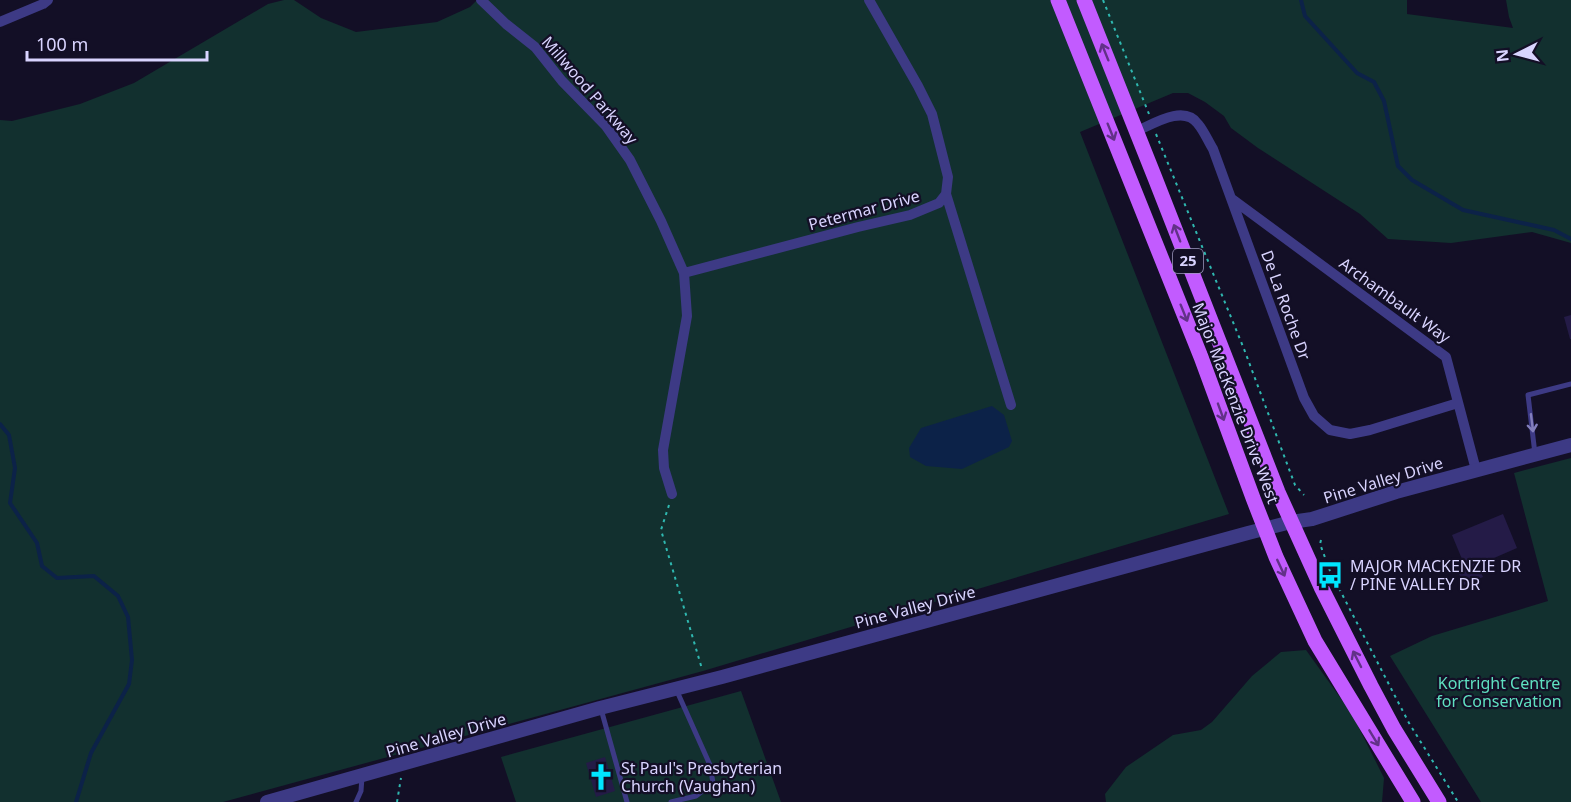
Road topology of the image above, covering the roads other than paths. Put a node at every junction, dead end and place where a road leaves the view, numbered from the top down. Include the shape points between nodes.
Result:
1 (48, 0) edge
2 (481, 0) edge
3 (868, 0) edge
4 (1058, 0) edge
5 (1084, 0) edge
6 (0, 22) edge
7 (1137, 131) junction
8 (946, 194) junction
9 (1231, 198) junction
10 (684, 273) junction
11 (1571, 384) edge
12 (1458, 403) junction
13 (1011, 405) dead end
14 (1571, 444) edge
15 (1535, 454) junction
16 (1476, 470) junction
17 (672, 494) road end
18 (1292, 522) junction
19 (1265, 528) junction
20 (676, 688) junction
21 (600, 708) junction
22 (362, 775) junction
23 (267, 802) edge
24 (356, 802) edge
25 (627, 802) edge
26 (670, 802) edge
27 (1413, 802) edge
28 (1439, 802) edge

1 - 6 street
2 - 10 street, Millwood Parkway via 535,47 606,126 630,160
3 - 8 street via 932,114 948,177
4 -> 19 main road, Major MacKenzie Drive West / 25
7 -> 5 main road, Major MacKenzie Drive West / 25
7 - 9 street, De La Roche Dr via 1174,116 1185,115 1197,121 1213,149
18 -> 7 main road, Major MacKenzie Drive West / 25
8 - 10 street, Petermar Drive via 939,203 910,215
8 - 13 street
9 - 12 street, Archambault Way via 1446,357
9 - 12 street, De La Roche Dr via 1314,416 1330,430 1350,434
10 - 17 street, Millwood Parkway via 687,316 663,450
11 -> 15 lane via 1528,395
12 - 16 street, Archambault Way
14 - 15 street, Pine Valley Drive
15 - 16 street, Pine Valley Drive
16 - 18 street, Pine Valley Drive
18 - 19 street, Pine Valley Drive
28 -> 18 main road, Major MacKenzie Drive West / 25 via 1371,687
19 - 20 street, Pine Valley Drive
19 -> 27 main road, Major MacKenzie Drive West / 25 via 1315,641
20 - 21 street, Pine Valley Drive
20 - 26 lane via 710,765 713,783 696,796
21 - 22 street, Pine Valley Drive
21 - 25 lane
22 - 23 street, Pine Valley Drive
22 - 24 lane

